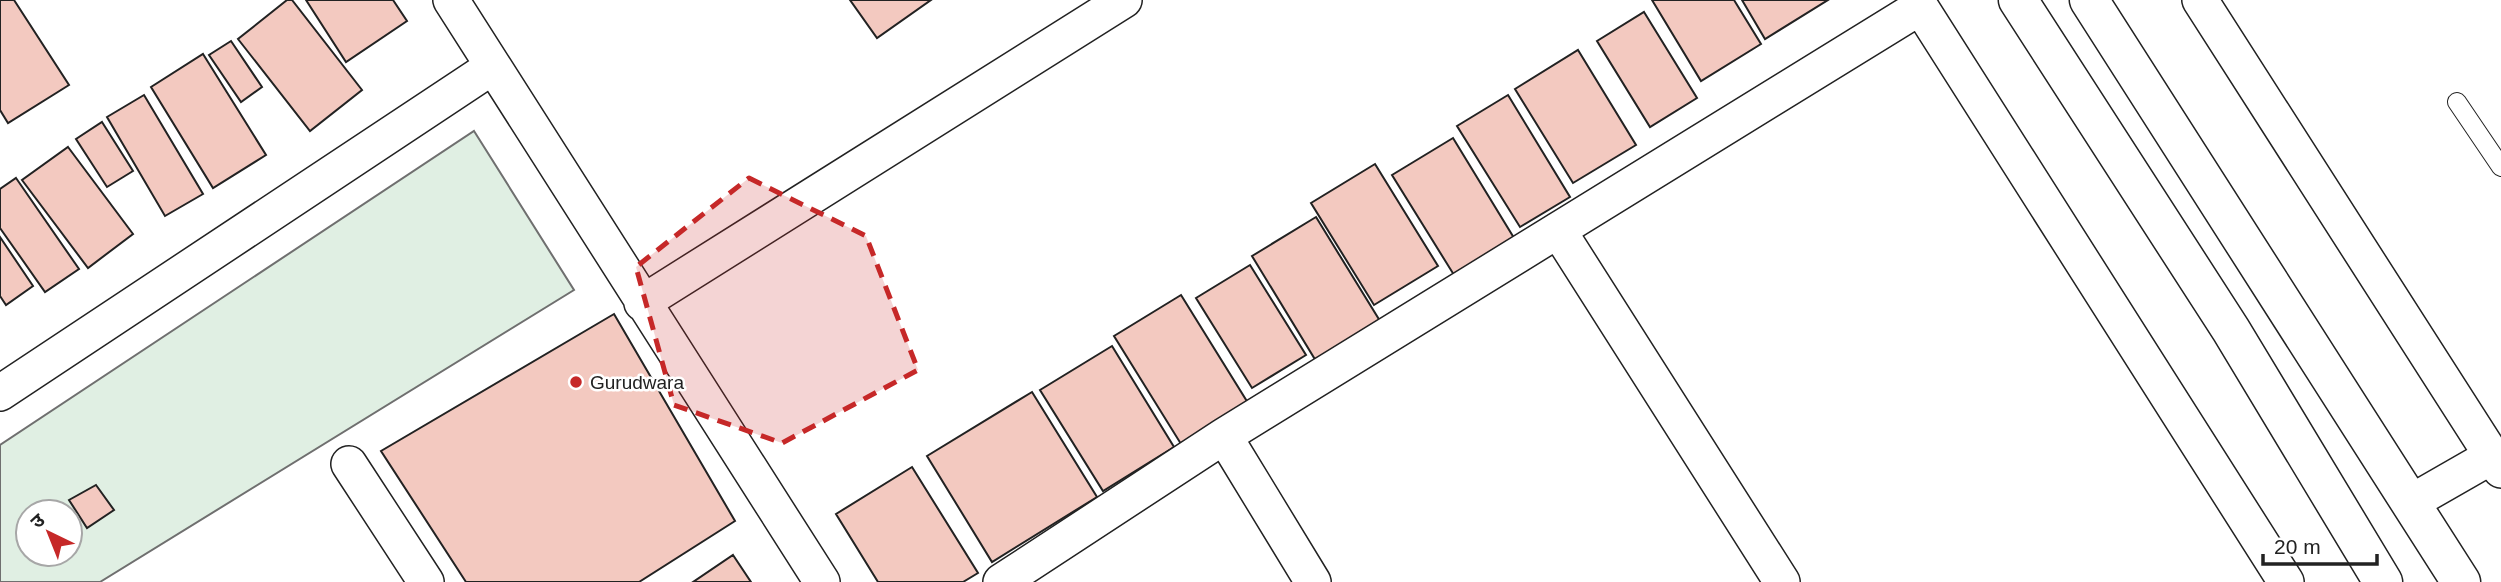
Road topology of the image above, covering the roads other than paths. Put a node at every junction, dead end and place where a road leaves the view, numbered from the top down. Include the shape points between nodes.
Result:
1 (452, 0) edge
2 (1124, 0) edge
3 (2018, 0) edge
4 (2089, 0) edge
5 (2200, 0) edge
6 (1918, 4) edge
7 (492, 66) junction
8 (2457, 102) dead end
9 (2501, 167) edge
10 (1558, 230) junction
11 (642, 303) junction
12 (0, 393) edge
13 (1224, 436) junction
14 (2498, 459) edge
15 (349, 464) dead end
16 (2410, 503) junction
17 (418, 579) edge
18 (822, 582) edge
19 (1001, 582) edge
20 (1313, 582) edge
21 (1782, 582) edge
22 (2286, 582) edge
23 (2383, 582) edge
24 (2461, 582) edge

1 - 7 street
2 - 11 street
3 - 23 street via 2231,330
4 - 16 street
5 - 14 street
6 - 10 street
6 - 22 street
7 - 11 street
7 - 12 street
8 - 9 lane
10 - 13 street
10 - 21 street
11 - 18 street
13 - 19 street
13 - 20 street
14 - 16 street
15 - 17 street
16 - 24 street

